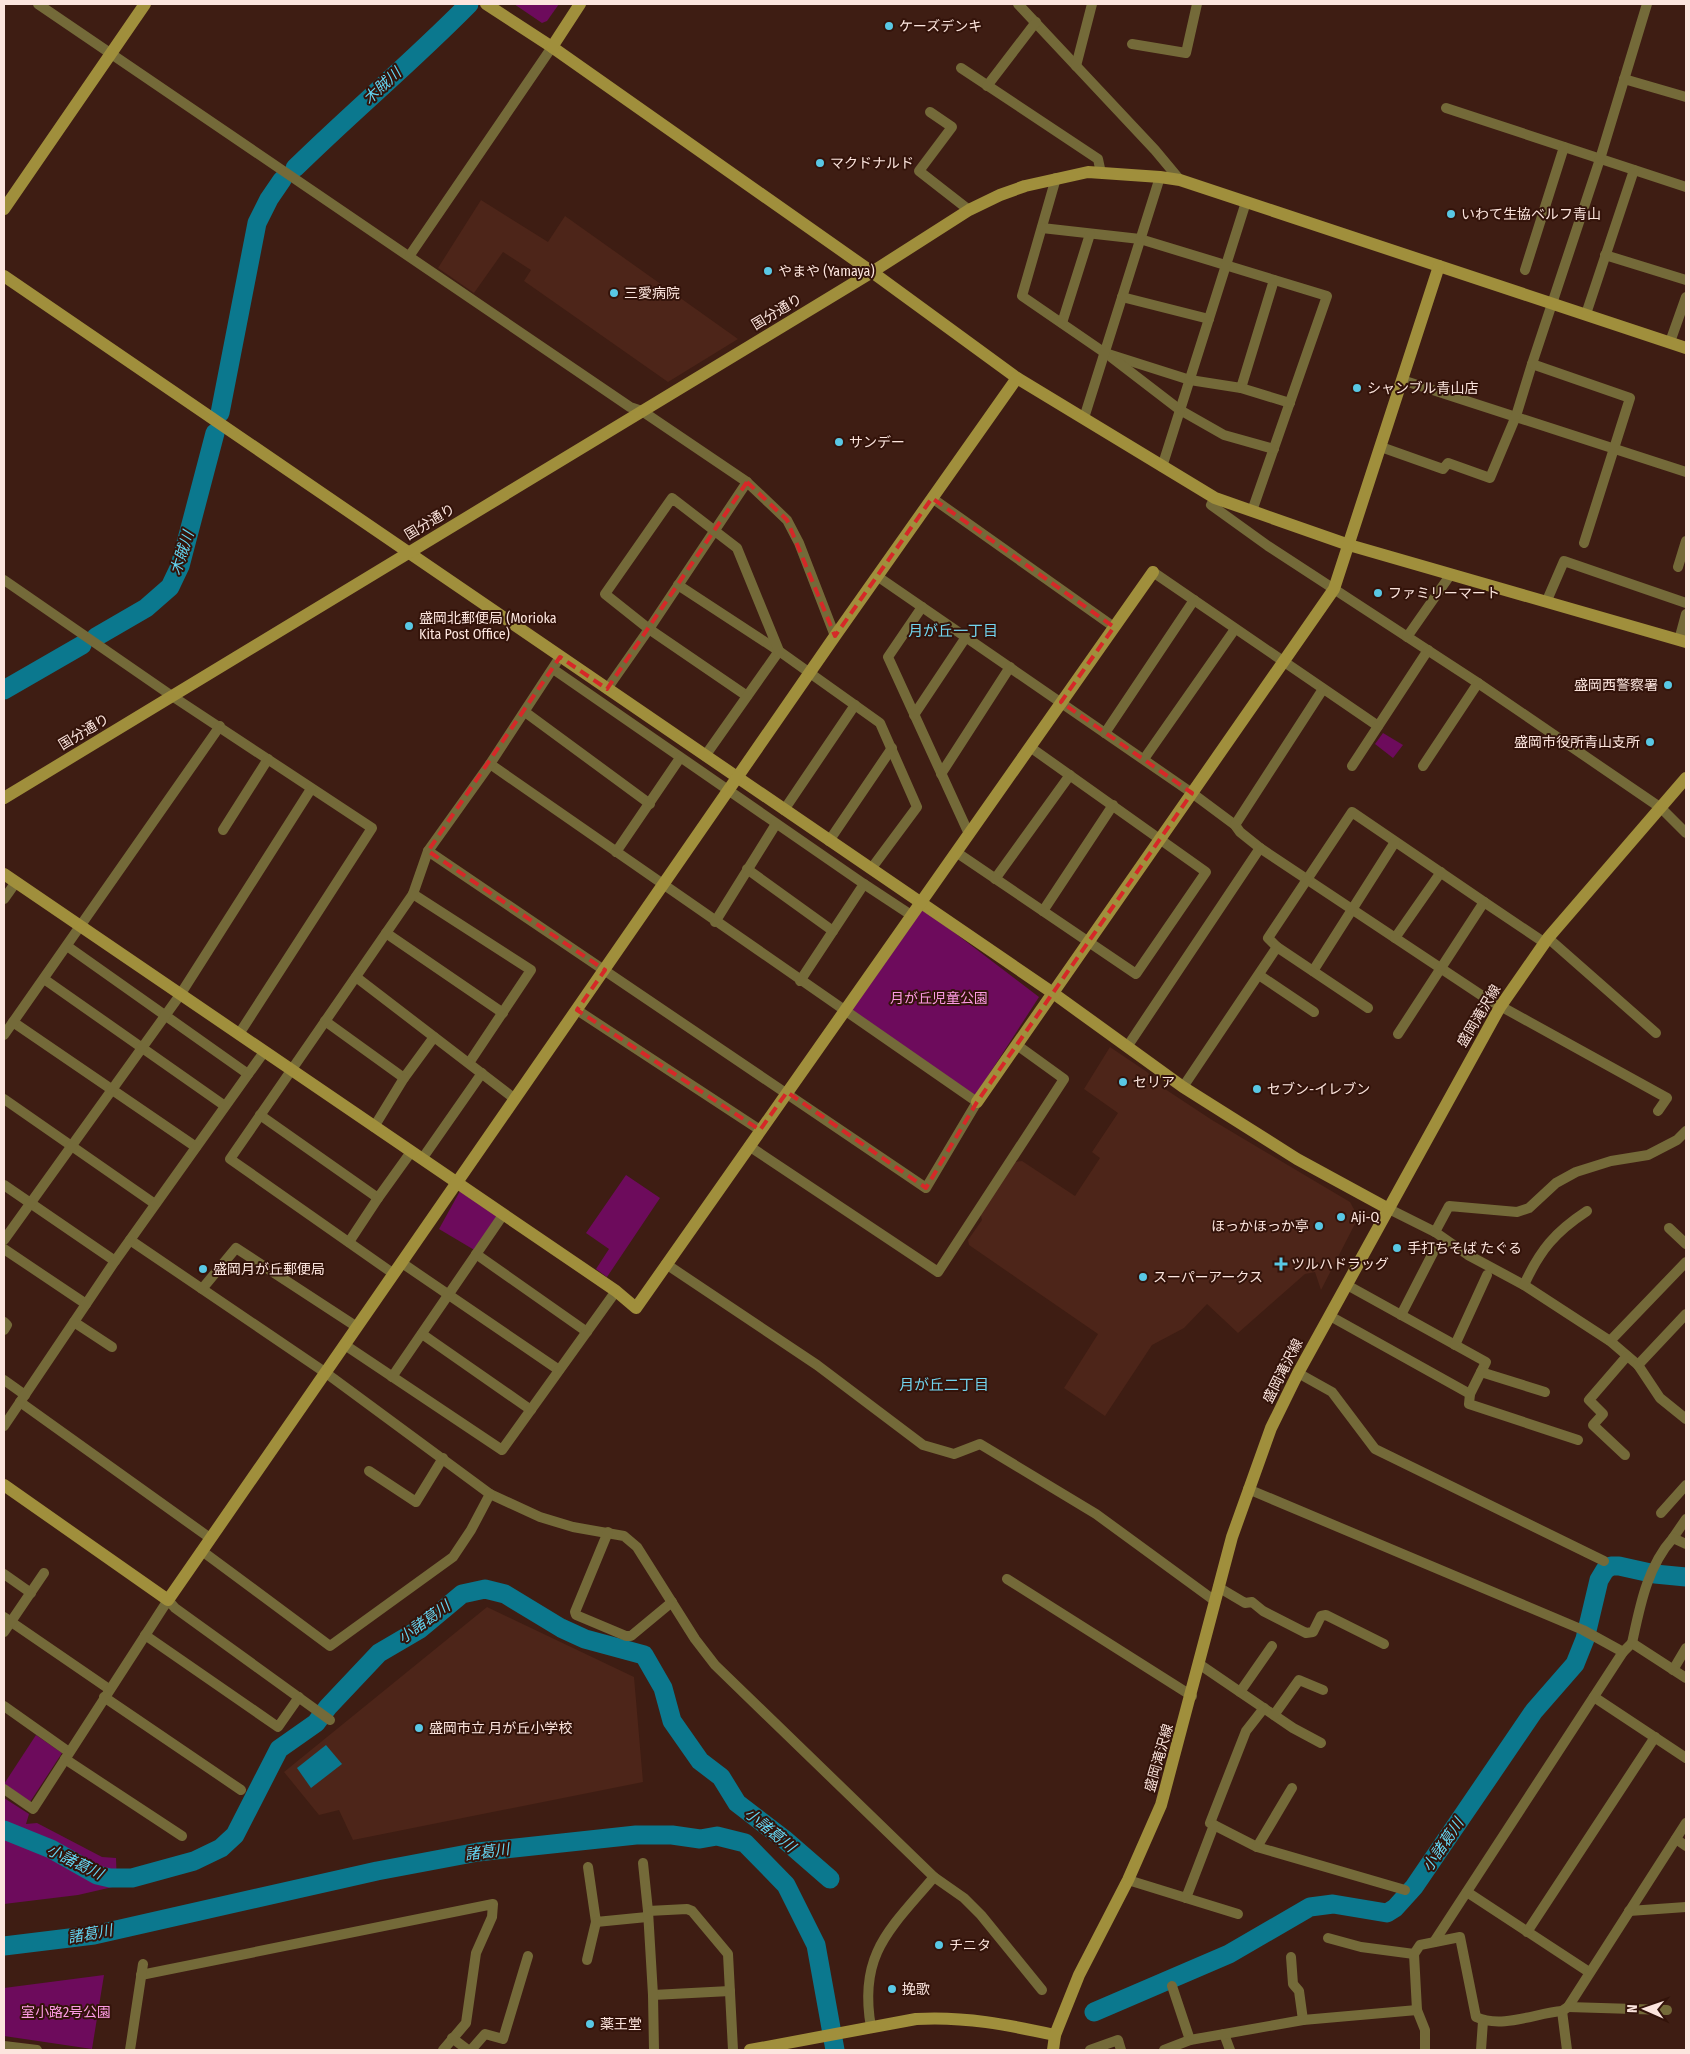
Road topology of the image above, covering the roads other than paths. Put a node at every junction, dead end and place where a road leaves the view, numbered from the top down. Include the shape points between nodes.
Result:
1 (38, 4) edge
2 (145, 4) edge
3 (487, 4) edge
4 (580, 4) edge
5 (1018, 4) edge
6 (1092, 4) edge
7 (1197, 4) edge
8 (1647, 4) edge
9 (1036, 22) junction
10 (1132, 44) dead end
11 (552, 47) junction
12 (110, 53) junction
13 (1076, 66) junction
14 (961, 68) dead end
15 (1624, 79) junction
16 (987, 86) junction
17 (1686, 97) edge
18 (1446, 108) dead end
19 (930, 112) dead end
20 (1564, 147) junction
21 (1600, 159) junction
22 (1634, 170) junction
23 (1101, 173) junction
24 (1160, 177) junction
25 (1056, 178) junction
26 (1180, 180) junction
27 (1686, 187) edge
28 (1246, 202) junction
29 (4, 209) edge
30 (969, 210) junction
31 (1042, 228) junction
32 (1090, 234) junction
33 (1140, 239) junction
34 (410, 255) junction
35 (1606, 255) junction
36 (1226, 265) junction
37 (1439, 266) junction
38 (1525, 270) dead end
39 (872, 272) junction
40 (4, 276) edge
41 (1274, 280) junction
42 (1686, 280) edge
43 (1686, 297) edge
44 (1122, 298) junction
45 (1553, 303) junction
46 (1586, 314) junction
47 (1209, 319) junction
48 (1062, 323) junction
49 (1670, 342) junction
50 (1686, 348) edge
51 (1105, 353) junction
52 (1532, 364) junction
53 (1017, 378) junction
54 (1190, 380) junction
55 (1402, 380) junction
56 (1241, 388) junction
57 (1290, 403) junction
58 (642, 410) junction
59 (1180, 410) junction
60 (1516, 416) junction
61 (1084, 418) junction
62 (1380, 447) junction
63 (1615, 447) junction
64 (1274, 450) junction
65 (1162, 467) junction
66 (1686, 472) edge
67 (747, 482) junction
68 (932, 498) junction
69 (1215, 498) junction
70 (1252, 511) junction
71 (714, 532) junction
72 (1686, 541) edge
73 (1584, 543) dead end
74 (1349, 545) junction
75 (408, 553) junction
76 (1678, 567) dead end
77 (1153, 572) joint
78 (1451, 574) junction
79 (878, 576) junction
80 (4, 580) edge
81 (678, 585) junction
82 (1334, 589) junction
83 (1548, 598) dead end
84 (1194, 600) junction
85 (1686, 602) edge
86 (922, 607) junction
87 (1686, 614) edge
88 (1114, 627) junction
89 (649, 628) junction
90 (1235, 629) junction
91 (835, 636) junction
92 (1407, 636) junction
93 (966, 637) junction
94 (1683, 641) edge
95 (1428, 650) junction
96 (779, 651) junction
97 (560, 657) junction
98 (1284, 662) junction
99 (1010, 667) junction
100 (552, 669) junction
101 (810, 673) junction
102 (1478, 683) junction
103 (607, 689) junction
104 (1323, 689) junction
105 (172, 696) junction
106 (747, 696) junction
107 (1061, 702) junction
108 (855, 705) junction
109 (525, 712) junction
110 (914, 715) junction
111 (220, 726) junction
112 (1378, 726) junction
113 (1105, 733) junction
114 (1030, 747) junction
115 (892, 748) junction
116 (705, 756) junction
117 (680, 758) junction
118 (268, 759) junction
119 (1144, 759) junction
120 (490, 764) junction
121 (1352, 766) dead end
122 (1423, 766) dead end
123 (941, 774) junction
124 (1070, 775) junction
125 (738, 778) junction
126 (1686, 778) edge
127 (311, 788) junction
128 (728, 792) junction
129 (1192, 793) junction
130 (4, 798) edge
131 (650, 804) junction
132 (1113, 805) junction
133 (1661, 808) junction
134 (784, 810) junction
135 (776, 824) junction
136 (1235, 825) junction
137 (223, 830) dead end
138 (1686, 833) edge
139 (969, 834) junction
140 (1160, 839) junction
141 (829, 841) junction
142 (1396, 842) junction
143 (1260, 848) junction
144 (428, 851) junction
145 (616, 852) junction
146 (956, 852) junction
147 (747, 869) junction
148 (871, 869) junction
149 (1441, 872) junction
150 (4, 874) edge
151 (995, 879) junction
152 (1306, 879) junction
153 (16, 882) junction
154 (864, 884) junction
155 (662, 886) junction
156 (413, 894) junction
157 (4, 899) edge
158 (1484, 902) junction
159 (920, 903) junction
160 (1352, 909) junction
161 (1043, 911) junction
162 (912, 915) junction
163 (715, 922) junction
164 (81, 926) junction
165 (833, 931) junction
166 (386, 933) junction
167 (1395, 938) junction
168 (1546, 941) junction
169 (1088, 942) junction
170 (67, 946) junction
171 (1277, 948) junction
172 (1440, 968) junction
173 (605, 970) junction
174 (1313, 971) junction
175 (1259, 975) junction
176 (356, 976) junction
177 (44, 979) junction
178 (800, 981) junction
179 (1053, 993) junction
180 (180, 995) junction
181 (1500, 1007) junction
182 (1368, 1008) dead end
183 (577, 1010) junction
184 (844, 1011) junction
185 (1314, 1012) dead end
186 (503, 1013) junction
187 (166, 1015) junction
188 (325, 1021) junction
189 (13, 1022) junction
190 (1656, 1033) dead end
191 (239, 1034) junction
192 (1398, 1034) dead end
193 (4, 1035) edge
194 (434, 1037) junction
195 (1017, 1045) junction
196 (142, 1047) junction
197 (1127, 1048) junction
198 (264, 1052) junction
199 (469, 1063) junction
200 (291, 1070) junction
201 (482, 1073) junction
202 (248, 1074) junction
203 (404, 1078) junction
204 (1183, 1088) junction
205 (112, 1089) junction
206 (787, 1092) junction
207 (4, 1099) edge
208 (516, 1099) junction
209 (977, 1102) junction
210 (225, 1106) junction
211 (1658, 1111) dead end
212 (260, 1115) junction
213 (374, 1127) junction
214 (760, 1130) junction
215 (1686, 1131) edge
216 (71, 1146) junction
217 (749, 1146) junction
218 (196, 1147) junction
219 (417, 1156) junction
220 (457, 1183) junction
221 (4, 1185) edge
222 (378, 1198) junction
223 (30, 1203) junction
224 (155, 1204) junction
225 (1387, 1208) junction
226 (1587, 1210) dead end
227 (503, 1215) junction
228 (1669, 1228) dead end
229 (1435, 1232) junction
230 (4, 1240) edge
231 (130, 1240) junction
232 (349, 1242) junction
233 (1686, 1244) edge
234 (1436, 1247) dead end
235 (4, 1249) edge
236 (476, 1254) junction
237 (115, 1261) junction
238 (1686, 1262) edge
239 (402, 1263) junction
240 (666, 1264) junction
241 (394, 1274) junction
242 (1487, 1275) dead end
243 (1347, 1285) junction
244 (1524, 1285) junction
245 (202, 1289) junction
246 (616, 1291) junction
247 (449, 1295) junction
248 (86, 1304) junction
249 (1686, 1314) edge
250 (1401, 1315) junction
251 (1330, 1316) junction
252 (4, 1322) edge
253 (74, 1322) junction
254 (357, 1327) junction
255 (4, 1330) edge
256 (587, 1332) junction
257 (422, 1334) junction
258 (1610, 1341) junction
259 (345, 1345) junction
260 (1455, 1345) junction
261 (112, 1347) dead end
262 (1628, 1356) junction
263 (1638, 1365) junction
264 (559, 1370) junction
265 (1481, 1372) junction
266 (326, 1373) junction
267 (1298, 1373) junction
268 (392, 1377) junction
269 (4, 1380) edge
270 (1545, 1392) dead end
271 (1470, 1394) junction
272 (22, 1398) junction
273 (531, 1410) junction
274 (1686, 1419) edge
275 (4, 1426) edge
276 (1578, 1440) dead end
277 (1625, 1456) dead end
278 (443, 1458) junction
279 (369, 1471) dead end
280 (1686, 1485) edge
281 (4, 1486) edge
282 (1248, 1489) junction
283 (490, 1494) junction
284 (1661, 1513) dead end
285 (1686, 1520) edge
286 (608, 1532) junction
287 (210, 1538) junction
288 (1673, 1538) junction
289 (1686, 1544) edge
290 (202, 1551) junction
291 (1604, 1561) dead end
292 (44, 1573) dead end
293 (4, 1574) edge
294 (1007, 1579) dead end
295 (1218, 1587) junction
296 (30, 1592) junction
297 (168, 1600) junction
298 (1214, 1600) junction
299 (672, 1602) junction
300 (7, 1620) edge
301 (4, 1632) edge
302 (145, 1635) junction
303 (1632, 1643) junction
304 (1384, 1644) dead end
305 (1272, 1646) dead end
306 (1686, 1648) edge
307 (1623, 1652) junction
308 (1200, 1664) junction
309 (1673, 1670) junction
310 (1686, 1678) edge
311 (1323, 1690) dead end
312 (1240, 1692) junction
313 (107, 1693) junction
314 (1192, 1696) junction
315 (299, 1697) junction
316 (1594, 1698) junction
317 (4, 1706) edge
318 (1264, 1708) junction
319 (1274, 1715) junction
320 (330, 1720) dead end
321 (1655, 1737) junction
322 (1321, 1743) dead end
323 (67, 1755) junction
324 (1686, 1758) edge
325 (1292, 1788) dead end
326 (4, 1789) edge
327 (241, 1790) dead end
328 (1686, 1823) edge
329 (1214, 1824) junction
330 (182, 1836) dead end
331 (1676, 1839) junction
332 (1686, 1846) edge
333 (1257, 1847) junction
334 (643, 1863) dead end
335 (588, 1868) dead end
336 (934, 1878) junction
337 (1128, 1880) junction
338 (1405, 1890) dead end
339 (1467, 1892) junction
340 (1186, 1898) junction
341 (1686, 1908) edge
342 (1629, 1911) junction
343 (648, 1914) junction
344 (1238, 1914) dead end
345 (596, 1922) junction
346 (1527, 1932) junction
347 (1328, 1938) dead end
348 (1434, 1942) junction
349 (1414, 1954) junction
350 (528, 1956) dead end
351 (1292, 1957) dead end
352 (588, 1960) dead end
353 (143, 1964) dead end
354 (1589, 1972) junction
355 (141, 1975) junction
356 (1172, 1986) dead end
357 (1042, 1990) dead end
358 (730, 1991) junction
359 (653, 1994) junction
360 (1565, 2009) junction
361 (1417, 2010) junction
362 (1667, 2010) dead end
363 (1303, 2020) junction
364 (1484, 2020) junction
365 (867, 2028) junction
366 (1224, 2034) junction
367 (1055, 2035) junction
368 (452, 2038) junction
369 (1190, 2040) junction
370 (788, 2045) edge
371 (4, 2046) edge
372 (37, 2050) edge
373 (130, 2050) edge
374 (442, 2050) edge
375 (469, 2050) edge
376 (654, 2050) edge
377 (733, 2050) edge
378 (750, 2050) edge
379 (1053, 2050) edge
380 (1090, 2050) edge
381 (1121, 2050) edge
382 (1164, 2050) edge
383 (1230, 2050) edge
384 (1425, 2050) edge
385 (1481, 2050) edge
386 (1567, 2050) edge

1 - 12 street
2 - 12 street
3 - 11 street
4 - 11 street
5 - 9 street
6 - 13 street
7 - 10 street via 1186,53
8 - 15 street
9 - 13 street
9 - 16 street
11 - 34 street
11 - 39 street
12 - 29 street
12 - 34 street
13 - 26 street
14 - 16 street
15 - 17 street
15 - 21 street
16 - 23 street via 1098,159
18 - 20 street
19 - 30 street via 952,127 919,171
20 - 21 street
20 - 38 street
21 - 22 street
21 - 45 street
22 - 27 street
22 - 35 street
23 - 24 street, 国分通り
23 - 25 street, 国分通り
24 - 26 street, 国分通り
24 - 33 street
25 - 30 street, 国分通り via 1000,195
25 - 31 street
26 - 28 street, 国分通り
28 - 36 street
28 - 37 street, 国分通り
30 - 39 street, 国分通り
31 - 32 street
31 - 48 street via 1022,296
32 - 33 street
32 - 48 street
33 - 36 street
33 - 44 street
34 - 58 street via 630,407
35 - 42 street
35 - 46 street
36 - 41 street
36 - 47 street
37 - 45 street, 国分通り
37 - 55 street
39 - 53 street
39 - 58 street, 国分通り
40 - 75 street
41 - 56 street
41 - 57 street via 1327,296
43 - 49 street
44 - 47 street
44 - 51 street
45 - 46 street, 国分通り
45 - 52 street
46 - 49 street, 国分通り
47 - 54 street
48 - 51 street
49 - 50 street, 国分通り
51 - 54 street
51 - 59 street
51 - 61 street
52 - 60 street
52 - 63 street via 1630,398
53 - 61 street
53 - 68 street
54 - 56 street
54 - 59 street
55 - 60 street
55 - 62 street
56 - 57 street
57 - 64 street
58 - 67 street
58 - 75 street, 国分通り
59 - 64 street via 1224,436
59 - 65 street
60 - 62 street via 1490,478 1448,463 1443,469
60 - 63 street
61 - 65 street
62 - 74 street
63 - 66 street
63 - 73 street
64 - 70 street
65 - 69 street
67 - 71 street
67 - 91 street via 787,520
68 - 79 street
68 - 88 street
69 - 70 street
69 - 82 street via 1211,505
70 - 74 street
71 - 81 street
71 - 89 street via 672,498 605,594
71 - 96 street via 737,548
72 - 76 street
74 - 78 street
74 - 82 street
75 - 97 street
75 - 105 street, 国分通り
77 - 84 street
77 - 88 street
78 - 92 street
78 - 94 street
79 - 86 street
79 - 91 street
80 - 105 street
81 - 89 street
81 - 96 street
82 - 92 street
82 - 98 street
83 - 85 street via 1564,561
84 - 90 street
84 - 113 street
86 - 93 street
86 - 110 street via 888,658
87 - 94 street
88 - 107 street
89 - 103 street
89 - 106 street
90 - 98 street
90 - 119 street
91 - 101 street
92 - 95 street
93 - 99 street
93 - 110 street
95 - 102 street
95 - 112 street
96 - 101 street
96 - 106 street
97 - 100 street
97 - 103 street
98 - 104 street
98 - 129 street
99 - 107 street
99 - 123 street
100 - 109 street
100 - 117 street
101 - 108 street
101 - 125 street
102 - 122 street
102 - 133 street
103 - 116 street
104 - 112 street
104 - 136 street
105 - 111 street
105 - 130 street, 国分通り
106 - 116 street
107 - 113 street
107 - 114 street
108 - 115 street via 880,724
108 - 134 street
109 - 120 street
109 - 131 street
110 - 123 street
111 - 118 street
111 - 164 street
112 - 121 street
113 - 119 street
114 - 124 street
114 - 139 street
115 - 141 street
115 - 148 street via 917,807
116 - 125 street
117 - 128 street
117 - 131 street
118 - 127 street
118 - 137 street
119 - 129 street
120 - 144 street
120 - 145 street
123 - 139 street
124 - 132 street
124 - 151 street
125 - 128 street
125 - 134 street
126 - 133 street, 盛岡滝沢線
127 - 180 street
127 - 191 street via 372,828
128 - 135 street
128 - 155 street
129 - 136 street
129 - 140 street
131 - 145 street
132 - 140 street
132 - 161 street
133 - 138 street
133 - 168 street, 盛岡滝沢線
134 - 141 street
135 - 147 street
135 - 154 street
136 - 143 street
139 - 146 street
140 - 169 street
140 - 169 street via 1206,872 1136,974
141 - 148 street
142 - 149 street
142 - 152 street via 1352,812
142 - 160 street
143 - 152 street
143 - 197 street
144 - 156 street
144 - 173 street
145 - 155 street
146 - 151 street
146 - 159 street
147 - 163 street
147 - 165 street
148 - 159 street
149 - 158 street
149 - 167 street
150 - 153 street
151 - 161 street
152 - 160 street
152 - 171 street via 1268,938
153 - 157 street
153 - 164 street
154 - 162 street
154 - 165 street
155 - 163 street
155 - 173 street
156 - 166 street
156 - 186 street via 531,970
158 - 168 street
158 - 172 street
159 - 162 street
159 - 179 street
160 - 167 street
160 - 174 street
161 - 169 street
162 - 184 street
163 - 178 street
164 - 170 street
164 - 180 street
165 - 178 street
166 - 176 street
166 - 186 street
167 - 172 street
168 - 181 street, 盛岡滝沢線
168 - 190 street
169 - 179 street
170 - 177 street
170 - 187 street
171 - 174 street
171 - 175 street
172 - 181 street
172 - 192 street
173 - 183 street
173 - 206 street
174 - 182 street
175 - 185 street
175 - 204 street
176 - 188 street
176 - 194 street
177 - 189 street
177 - 196 street
178 - 184 street
179 - 195 street
179 - 197 street
180 - 187 street
180 - 191 street
181 - 211 street via 1667,1098
181 - 225 street, 盛岡滝沢線
183 - 208 street
183 - 214 street
184 - 206 street
184 - 209 street
186 - 199 street
187 - 196 street
187 - 202 street
188 - 200 street
188 - 203 street
189 - 193 street
189 - 205 street
191 - 198 street
194 - 199 street
194 - 203 street
195 - 209 street
195 - 217 street via 1064,1079 938,1272
196 - 205 street
196 - 210 street
197 - 204 street
198 - 200 street
198 - 202 street
199 - 201 street
200 - 212 street
200 - 213 street
201 - 208 street
201 - 219 street
202 - 210 street
203 - 213 street
204 - 225 street via 1297,1159
205 - 216 street
205 - 218 street
206 - 209 street via 926,1188
206 - 214 street
207 - 216 street
208 - 220 street
210 - 218 street
212 - 222 street
212 - 232 street via 230,1159
213 - 219 street
214 - 217 street
215 - 229 street via 1677,1140 1648,1155 1611,1161 1576,1172 1556,1183 1529,1208 1517,1212 1449,1206
216 - 223 street
216 - 224 street
217 - 240 street
218 - 224 street
219 - 220 street
219 - 222 street
220 - 227 street
220 - 239 street
221 - 223 street
222 - 232 street
223 - 230 street
223 - 237 street
224 - 231 street
225 - 229 street
225 - 243 street, 盛岡滝沢線
226 - 244 street via 1566,1225 1537,1258
227 - 236 street
227 - 246 street
228 - 233 street
229 - 244 street via 1468,1255
231 - 237 street
231 - 245 street
232 - 241 street
234 - 250 street
235 - 248 street
236 - 247 street
236 - 256 street
237 - 248 street
238 - 258 street
239 - 241 street
239 - 247 street
240 - 246 street via 636,1308
240 - 298 street via 817,1365 923,1445 954,1454 980,1444 1096,1514
241 - 254 street
242 - 260 street
243 - 250 street
243 - 251 street, 盛岡滝沢線
244 - 258 street
245 - 254 street via 236,1248
245 - 266 street
246 - 256 street
247 - 257 street
247 - 264 street
248 - 253 street
249 - 263 street
250 - 260 street
251 - 267 street, 盛岡滝沢線
251 - 271 street
252 - 255 street via 7,1324
253 - 261 street
253 - 272 street
254 - 259 street
256 - 264 street
257 - 268 street
257 - 273 street
258 - 262 street
259 - 266 street
259 - 268 street
260 - 265 street via 1486,1362
262 - 263 street
262 - 277 street via 1589,1400 1603,1414 1593,1425
263 - 274 street via 1660,1398
264 - 273 street
265 - 270 street
265 - 271 street
266 - 278 street
266 - 287 street
267 - 282 street, 盛岡滝沢線 via 1271,1428
267 - 291 street via 1332,1392 1375,1449
268 - 273 street via 502,1450
269 - 272 street
271 - 276 street via 1469,1404
272 - 275 street
272 - 287 street
278 - 279 street via 416,1502
278 - 283 street
280 - 284 street
281 - 297 street
282 - 295 street, 盛岡滝沢線
282 - 307 street via 1588,1632
283 - 286 street via 540,1517 573,1527
283 - 290 street via 453,1557 330,1646
285 - 288 street
286 - 299 street via 624,1536 637,1547
286 - 299 street via 576,1615 631,1636
287 - 290 street
288 - 289 street
288 - 303 street via 1645,1587
290 - 297 street
292 - 296 street
293 - 296 street
294 - 314 street
295 - 298 street, 盛岡滝沢線
295 - 304 street via 1306,1633 1312,1632 1321,1616 1326,1615
296 - 300 street
297 - 302 street
297 - 315 street
298 - 308 street, 盛岡滝沢線
299 - 336 street via 715,1665
300 - 301 street
300 - 313 street
302 - 313 street
302 - 315 street via 278,1727
303 - 307 street
303 - 309 street
305 - 312 street
306 - 309 street
307 - 316 street
308 - 312 street
308 - 314 street, 盛岡滝沢線
309 - 310 street
311 - 319 street via 1299,1680
312 - 318 street
313 - 323 street
313 - 327 street
314 - 337 street, 盛岡滝沢線 via 1161,1805
315 - 320 street
316 - 321 street
316 - 339 street
317 - 323 street
318 - 319 street
318 - 329 street via 1246,1731 1210,1823
319 - 322 street
321 - 324 street
321 - 346 street
323 - 326 street via 33,1809
323 - 330 street
325 - 333 street
328 - 331 street
329 - 333 street
329 - 340 street
331 - 332 street
331 - 342 street
333 - 338 street
334 - 343 street
335 - 345 street
336 - 357 street via 964,1898 981,1915
336 - 365 street via 885,1937 872,1962
337 - 340 street
337 - 367 street, 盛岡滝沢線 via 1079,1975
339 - 346 street
339 - 348 street
340 - 344 street
341 - 342 street
342 - 354 street
343 - 345 street
343 - 358 street via 692,1911 728,1954
343 - 359 street
345 - 352 street
346 - 354 street
347 - 349 street via 1361,1947
348 - 349 street via 1420,1945
348 - 364 street via 1460,1937 1476,2017
349 - 361 street
350 - 375 street via 502,2039 485,2034
351 - 363 street via 1293,1984 1299,1991
353 - 355 street
354 - 360 street
355 - 368 street via 493,1904 492,1917 476,1952 466,2023
355 - 373 street
356 - 369 street
358 - 359 street
358 - 377 street
359 - 376 street
360 - 362 street
360 - 364 street via 1509,2020
360 - 386 street
361 - 363 street
361 - 384 street via 1425,2030
363 - 366 street
364 - 385 street
365 - 367 street via 943,2017
365 - 370 street
366 - 369 street
366 - 383 street
367 - 379 street, 盛岡滝沢線
368 - 374 street
368 - 375 street
369 - 382 street
370 - 378 street
371 - 372 street
380 - 381 street via 1118,2040

